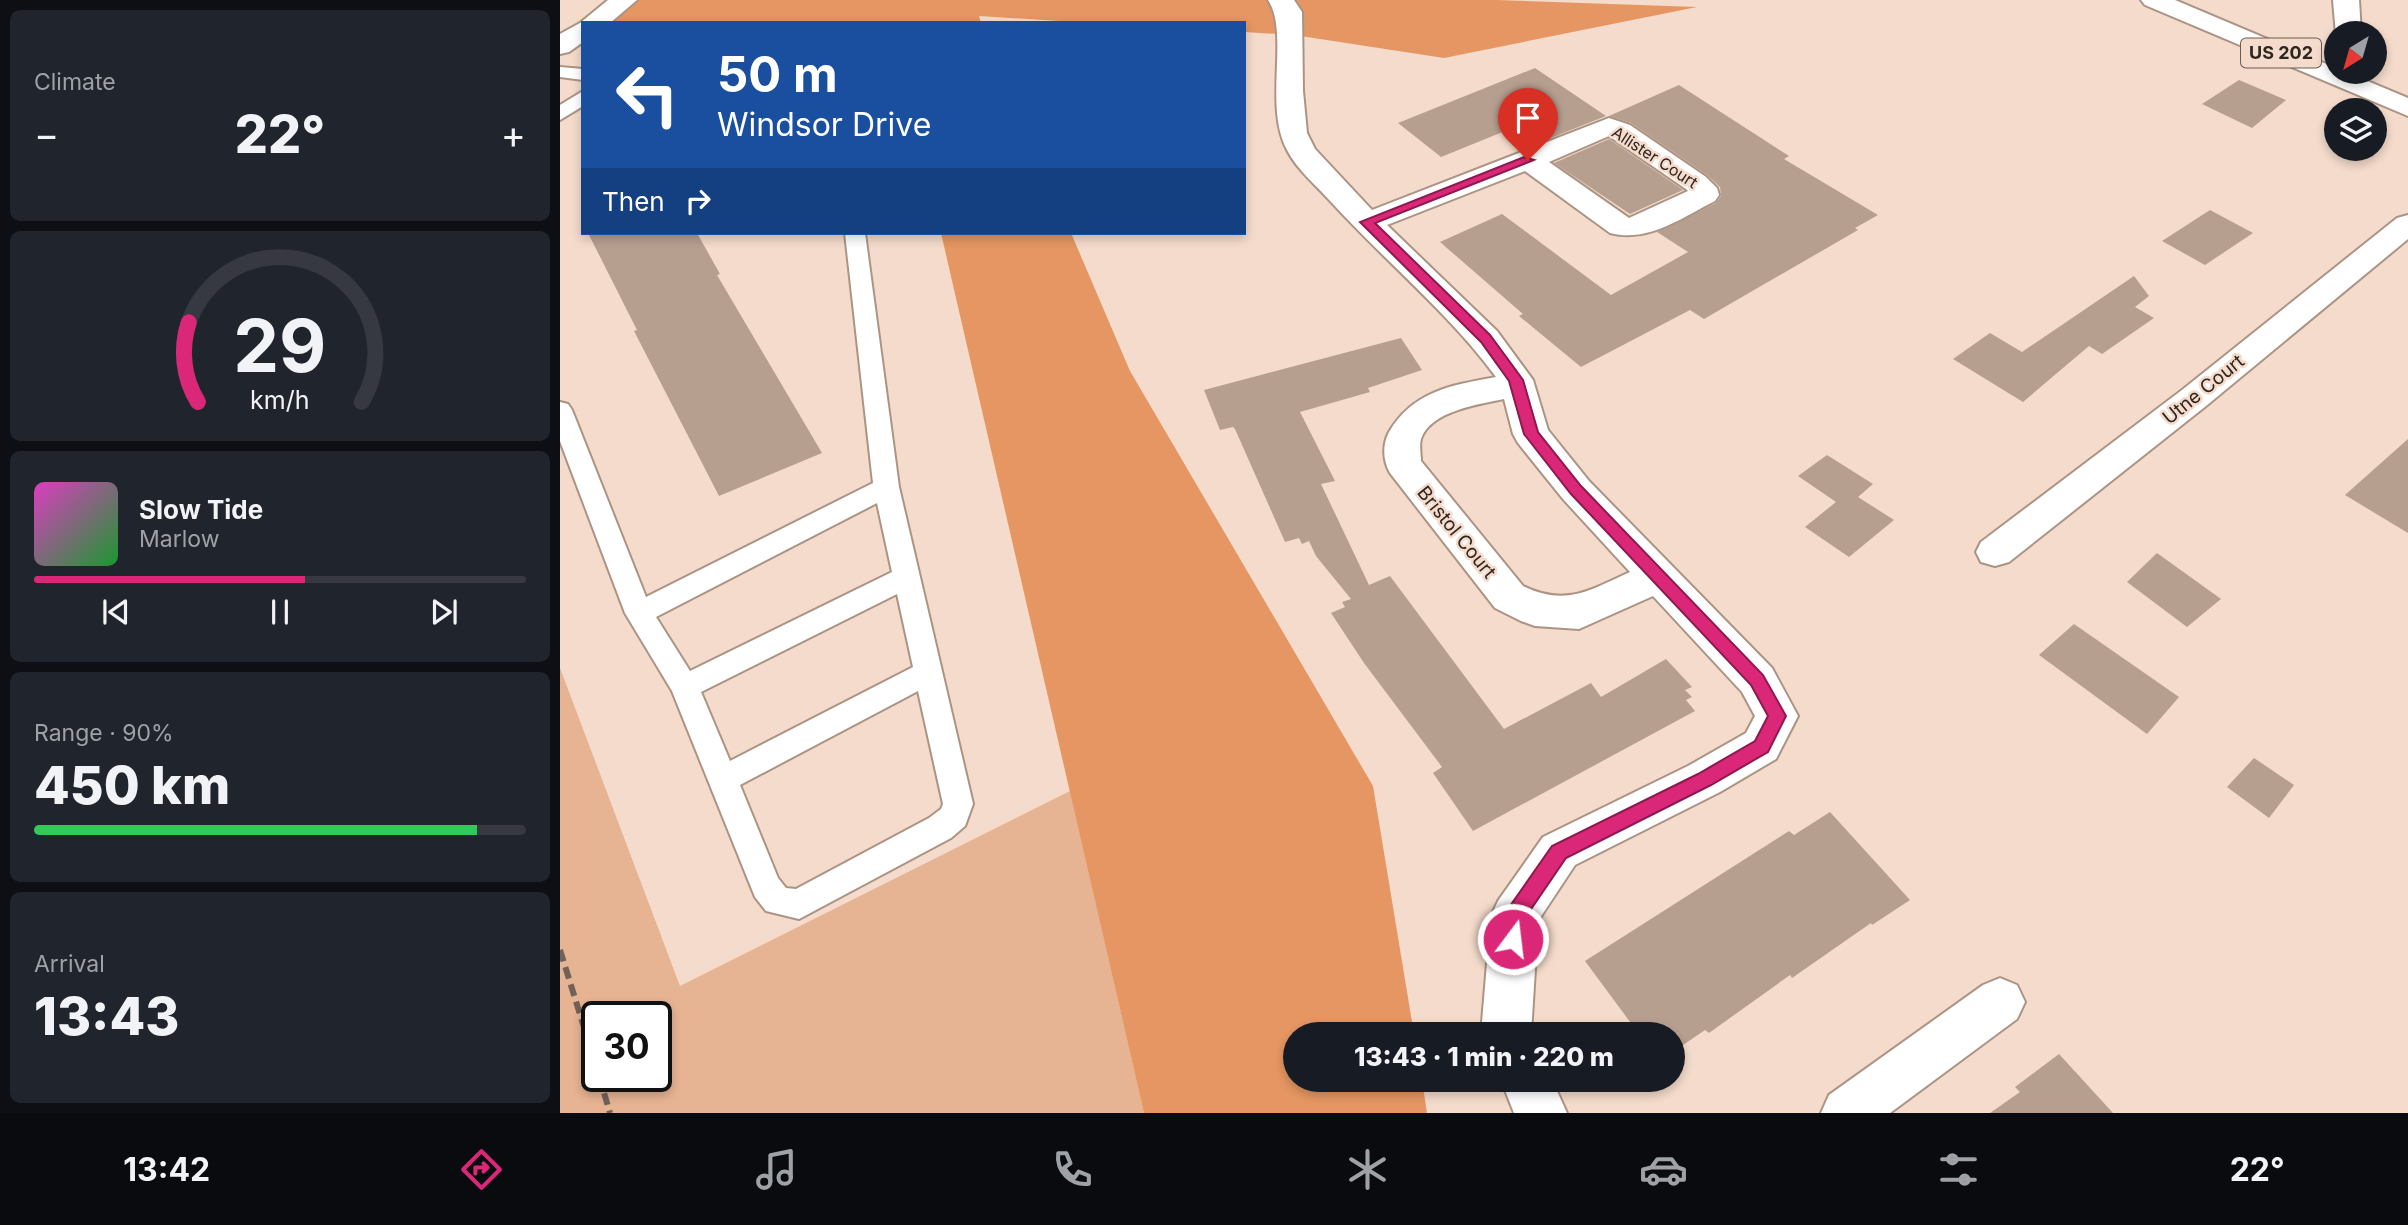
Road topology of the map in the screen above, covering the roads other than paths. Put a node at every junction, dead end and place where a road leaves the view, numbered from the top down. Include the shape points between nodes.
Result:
1 (624, 0) edge
2 (1281, 0) edge
3 (2154, 0) edge
4 (2346, 0) edge
5 (596, 21) edge
6 (2347, 21) edge
7 (581, 31) edge
8 (560, 46) edge
9 (2324, 67) edge
10 (560, 72) edge
11 (581, 75) edge
12 (2363, 84) edge
13 (581, 98) edge
14 (2408, 108) edge
15 (560, 114) edge
16 (1528, 160) junction
17 (1367, 222) junction
18 (2408, 224) edge
19 (855, 235) edge
20 (1517, 385) junction
21 (560, 410) edge
22 (886, 487) junction
23 (1995, 552) dead end
24 (1658, 576) junction
25 (906, 577) junction
26 (639, 613) junction
27 (927, 673) junction
28 (685, 688) junction
29 (721, 780) junction
30 (2000, 1003) dead end
31 (1507, 1022) edge
32 (1531, 1092) edge
33 (1541, 1113) edge
34 (1847, 1113) edge

1 - 5 street
2 - 17 street via 1289,12 1293,133 1302,152
3 - 9 street, US 202
4 - 6 street
7 - 8 street
10 - 11 lane
12 - 14 street, US 202
13 - 15 lane
16 - 16 street, Allister Court via 1630,229 1705,192 1615,127 1599,129
16 - 17 street, Allister Court
17 - 20 street via 1485,339
18 - 23 street, Utne Court
19 - 22 lane
20 - 24 street via 1531,434 1576,490
20 - 24 street, Bristol Court via 1436,405 1417,418 1403,438 1403,464 1509,597 1535,610 1579,612
21 - 26 lane
22 - 25 lane
22 - 26 lane
24 - 31 street via 1757,680 1777,716 1761,746 1559,852 1515,916
25 - 27 lane
25 - 28 lane
26 - 28 lane
27 - 29 lane
27 - 29 lane via 958,804 954,817 799,904 777,901 766,887
28 - 29 lane
30 - 34 street
32 - 33 street

